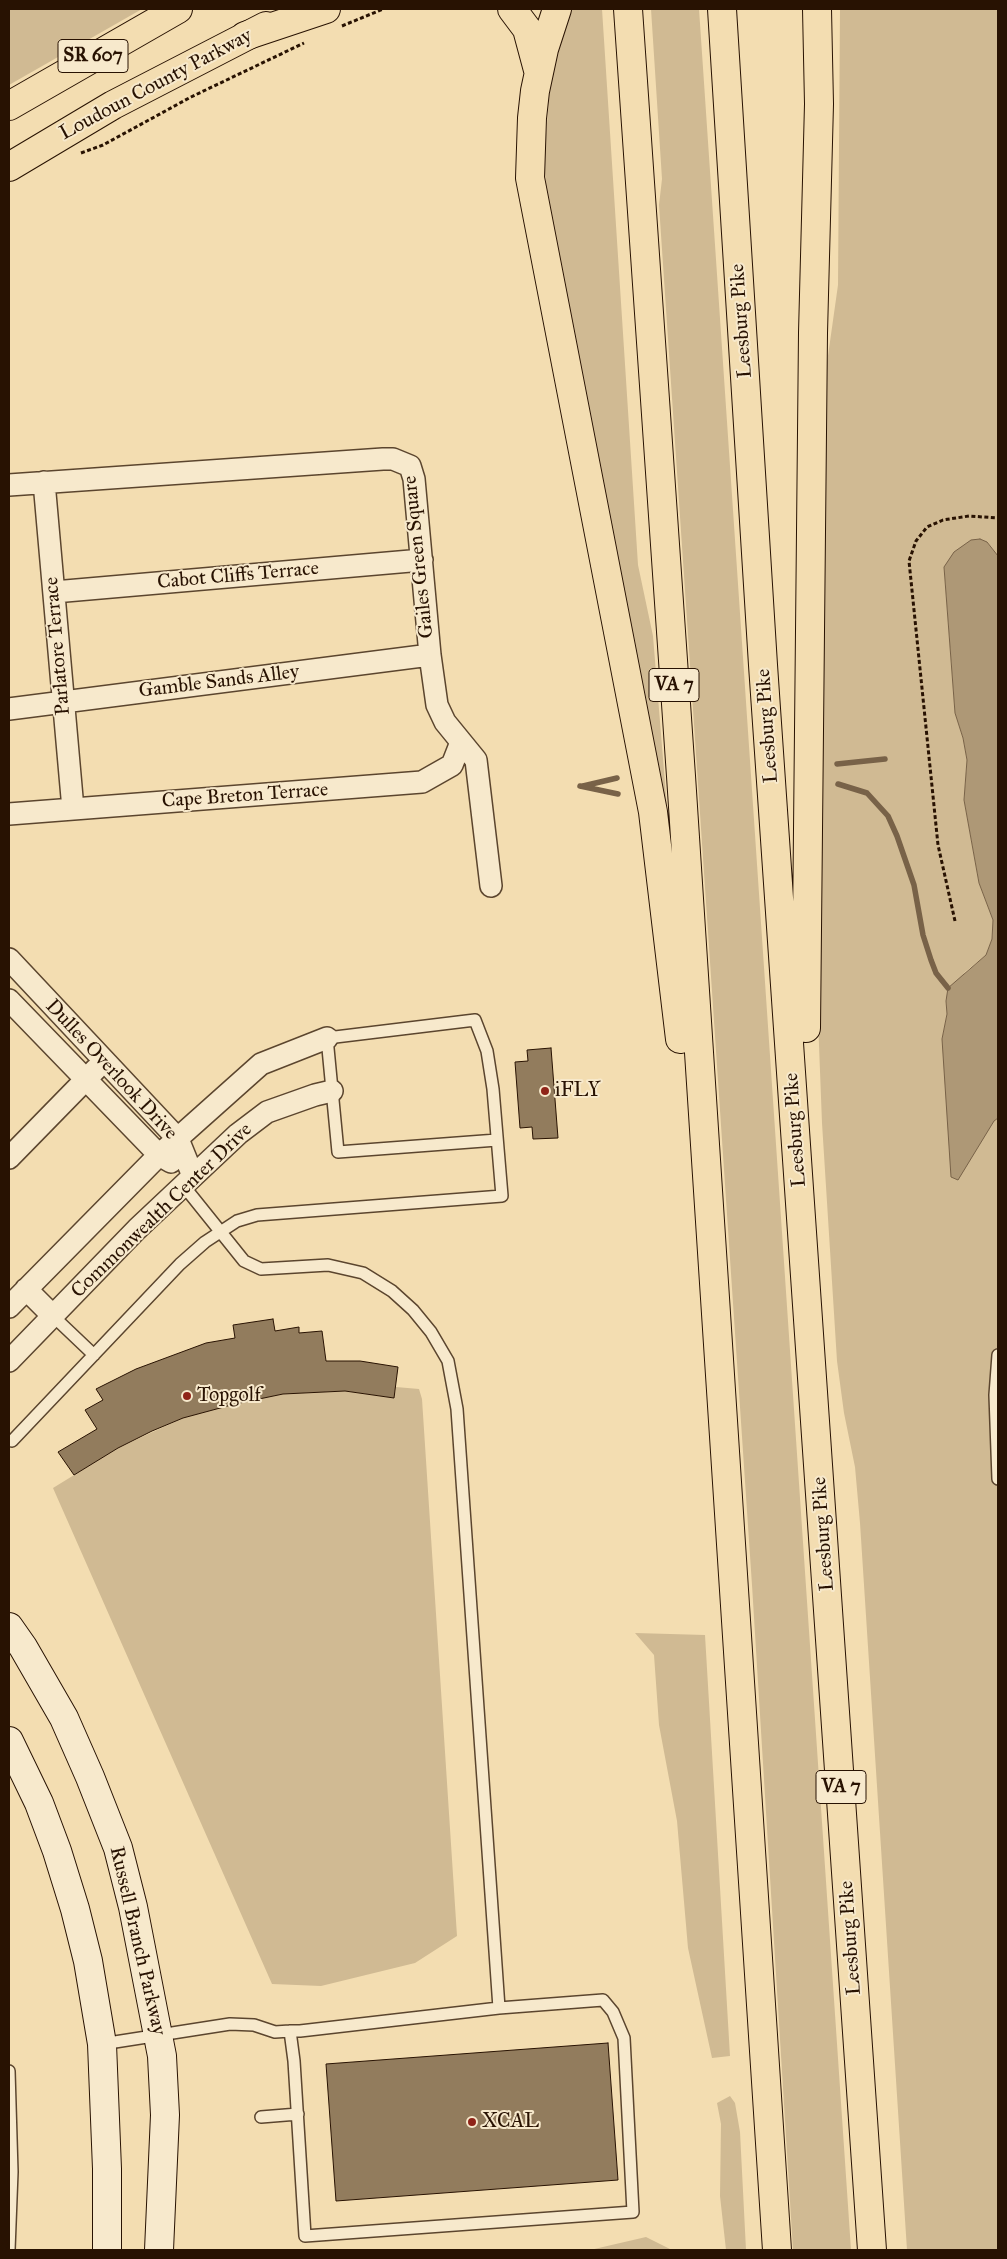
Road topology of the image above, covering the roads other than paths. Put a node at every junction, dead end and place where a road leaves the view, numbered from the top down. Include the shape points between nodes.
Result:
1 (178, 9) edge
2 (305, 9) edge
3 (512, 9) edge
4 (557, 9) edge
5 (628, 9) edge
6 (722, 9) edge
7 (817, 9) edge
8 (829, 9) edge
9 (333, 18) edge
10 (245, 36) junction
11 (539, 74) junction
12 (819, 104) junction
13 (9, 106) edge
14 (9, 167) edge
15 (44, 482) junction
16 (9, 485) edge
17 (422, 560) junction
18 (54, 592) junction
19 (430, 655) junction
20 (63, 702) junction
21 (9, 709) edge
22 (461, 742) junction
23 (73, 809) junction
24 (9, 814) edge
25 (491, 886) dead end
26 (9, 959) edge
27 (9, 1000) edge
28 (327, 1038) junction
29 (104, 1061) junction
30 (86, 1079) junction
31 (332, 1091) junction
32 (178, 1139) junction
33 (497, 1140) junction
34 (11, 1152) edge
35 (159, 1155) junction
36 (188, 1180) junction
37 (220, 1232) junction
38 (26, 1289) junction
39 (9, 1307) edge
40 (53, 1316) junction
41 (810, 1324) junction
42 (94, 1355) junction
43 (998, 1355) edge
44 (718, 1361) junction
45 (9, 1362) edge
46 (12, 1441) dead end
47 (998, 1479) edge
48 (9, 1627) edge
49 (9, 1741) edge
50 (499, 2008) junction
51 (290, 2031) junction
52 (158, 2036) junction
53 (102, 2044) junction
54 (9, 2072) edge
55 (298, 2114) junction
56 (261, 2117) dead end
57 (9, 2250) edge
58 (107, 2250) edge
59 (159, 2250) edge
60 (777, 2250) edge
61 (872, 2250) edge

1 - 13 main road, SR 607
2 - 10 main road, Loudoun County Parkway / SR 607
3 - 11 main road via 527,30
4 - 11 main road
5 - 44 main road, VA 7
6 - 41 main road, Leesburg Pike / VA 7 via 763,665
7 - 12 main road
8 - 12 main road
9 - 10 main road
10 - 14 main road, Loudoun County Parkway / SR 607 via 113,105
11 - 44 main road via 532,118 530,178 652,812
12 - 41 main road via 807,882
15 - 16 street, Gailes Green Square
15 - 17 street, Gailes Green Square via 393,459 410,466 414,479
15 - 18 street, Parlatore Terrace
17 - 18 street, Cabot Cliffs Terrace
17 - 19 street, Gailes Green Square
18 - 20 street, Parlatore Terrace
19 - 20 street, Gamble Sands Alley
19 - 22 street, Gailes Green Square via 437,705 445,722
20 - 21 street, Gamble Sands Alley
20 - 23 street, Parlatore Terrace
22 - 23 street, Cape Breton Terrace via 452,765 422,782
22 - 25 street, Gailes Green Square via 476,760
23 - 24 street, Cape Breton Terrace
26 - 29 street, Dulles Overlook Drive
27 - 30 street, Dulles Overlook Drive
28 - 31 lane
28 - 32 street, Commonwealth Center Drive via 261,1064
28 - 33 lane via 475,1020 487,1051
29 - 30 street
29 - 32 street, Dulles Overlook Drive
30 - 34 street
30 - 35 street, Dulles Overlook Drive
31 - 33 lane via 338,1152
31 - 36 street, Commonwealth Center Drive via 267,1112
32 - 35 street, Commonwealth Center Drive
32 - 36 street, Dulles Overlook Drive
33 - 37 lane via 502,1196 257,1215 237,1221
35 - 36 street, Dulles Overlook Drive
35 - 38 street, Commonwealth Center Drive
36 - 37 lane
36 - 40 street, Commonwealth Center Drive
37 - 42 lane via 180,1264
37 - 50 lane via 244,1261 261,1269 328,1265 363,1273 392,1291 413,1310 448,1360 457,1409
38 - 39 street, Commonwealth Center Drive
38 - 40 street
40 - 42 lane
40 - 45 street, Commonwealth Center Drive
41 - 61 main road, Leesburg Pike / VA 7
42 - 46 lane
43 - 47 lane via 995,1395
44 - 60 main road, VA 7
48 - 52 main road, Russell Branch Parkway via 64,1718 118,1848
49 - 53 main road via 39,1803 75,1909 88,1961
50 - 51 lane
50 - 55 lane via 604,2000 613,2012 624,2038 633,2212 305,2236
51 - 52 lane via 275,2032 254,2025 230,2024
51 - 55 lane
52 - 53 lane
52 - 59 main road, Russell Branch Parkway via 165,2115
53 - 58 main road
54 - 57 lane via 12,2172
55 - 56 lane

